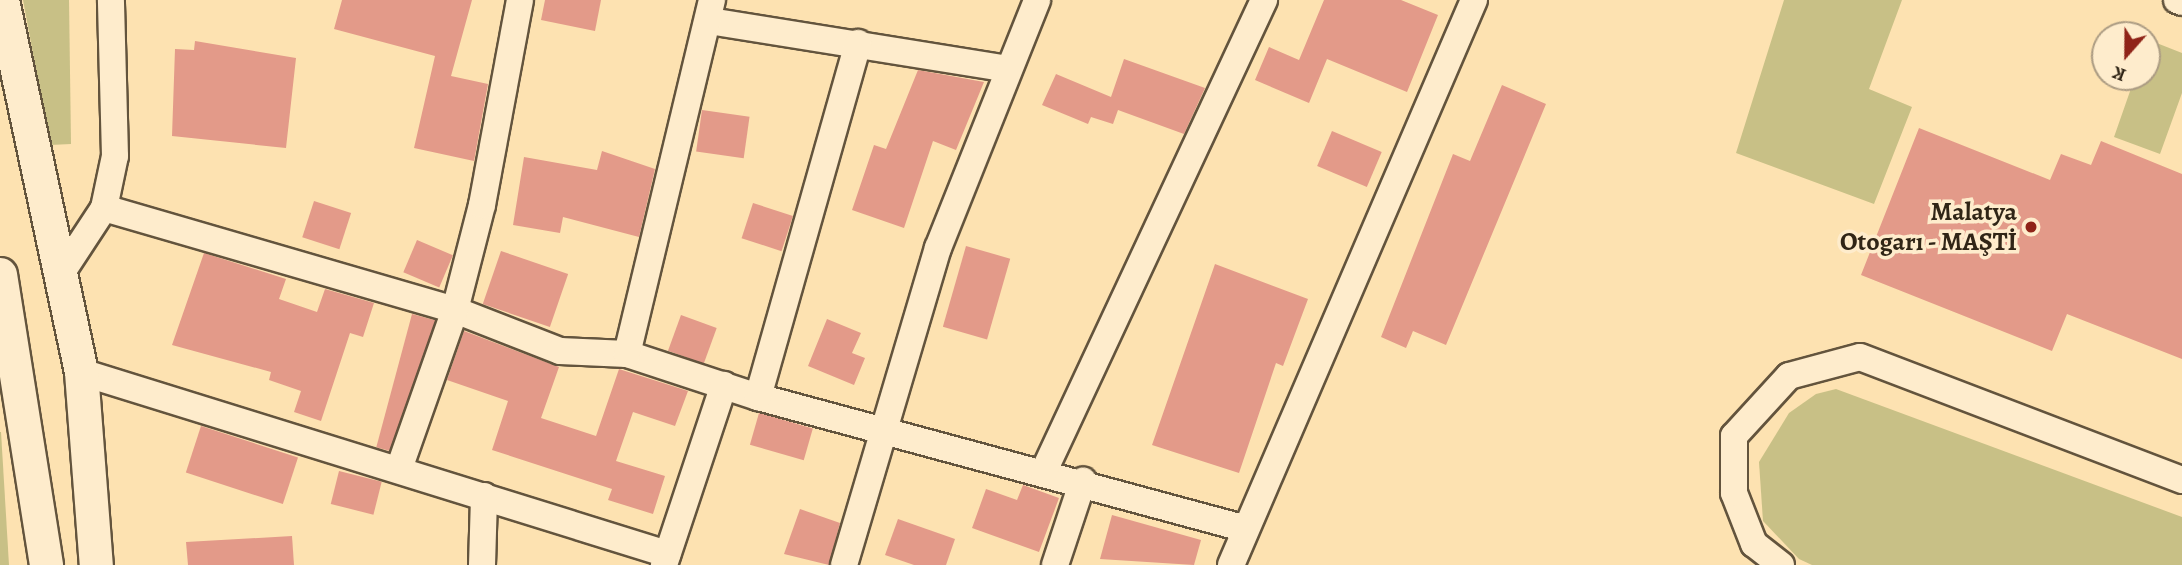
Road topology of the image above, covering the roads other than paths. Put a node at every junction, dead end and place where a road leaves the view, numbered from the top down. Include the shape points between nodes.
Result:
1 (2, 0) edge
2 (111, 0) edge
3 (520, 0) edge
4 (1037, 0) edge
5 (1264, 0) edge
6 (1474, 0) edge
7 (2177, 0) edge
8 (2182, 2) edge
9 (711, 11) edge
10 (858, 43) junction
11 (1008, 69) junction
12 (104, 208) junction
13 (62, 272) junction
14 (0, 274) edge
15 (455, 310) junction
16 (627, 354) junction
17 (81, 372) junction
18 (724, 385) junction
19 (758, 397) junction
20 (882, 431) junction
21 (399, 469) junction
22 (1044, 471) junction
23 (2182, 480) edge
24 (1083, 481) junction
25 (484, 496) junction
26 (1242, 528) junction
27 (666, 560) edge
28 (46, 565) edge
29 (96, 565) edge
30 (482, 565) edge
31 (844, 565) edge
32 (1055, 565) edge
33 (1231, 565) edge
34 (1781, 565) edge

1 - 13 street
2 - 12 street via 115,156
3 - 15 street via 482,205
4 - 11 street
5 - 22 street
6 - 26 street
7 - 8 street
9 - 10 street
9 - 16 street
10 - 11 street
10 - 19 street
11 - 20 street via 938,248
12 - 13 street
12 - 15 street
13 - 17 street
14 - 28 street
15 - 16 street via 560,351
15 - 21 street
16 - 18 street
17 - 21 street
17 - 29 street
18 - 19 street
18 - 27 street
19 - 20 street
20 - 22 street
20 - 31 street
21 - 25 street
22 - 24 street
23 - 34 street via 1860,357 1789,376 1734,436 1734,493 1754,544
24 - 26 street
24 - 32 street
25 - 27 street
25 - 30 street
26 - 33 street

